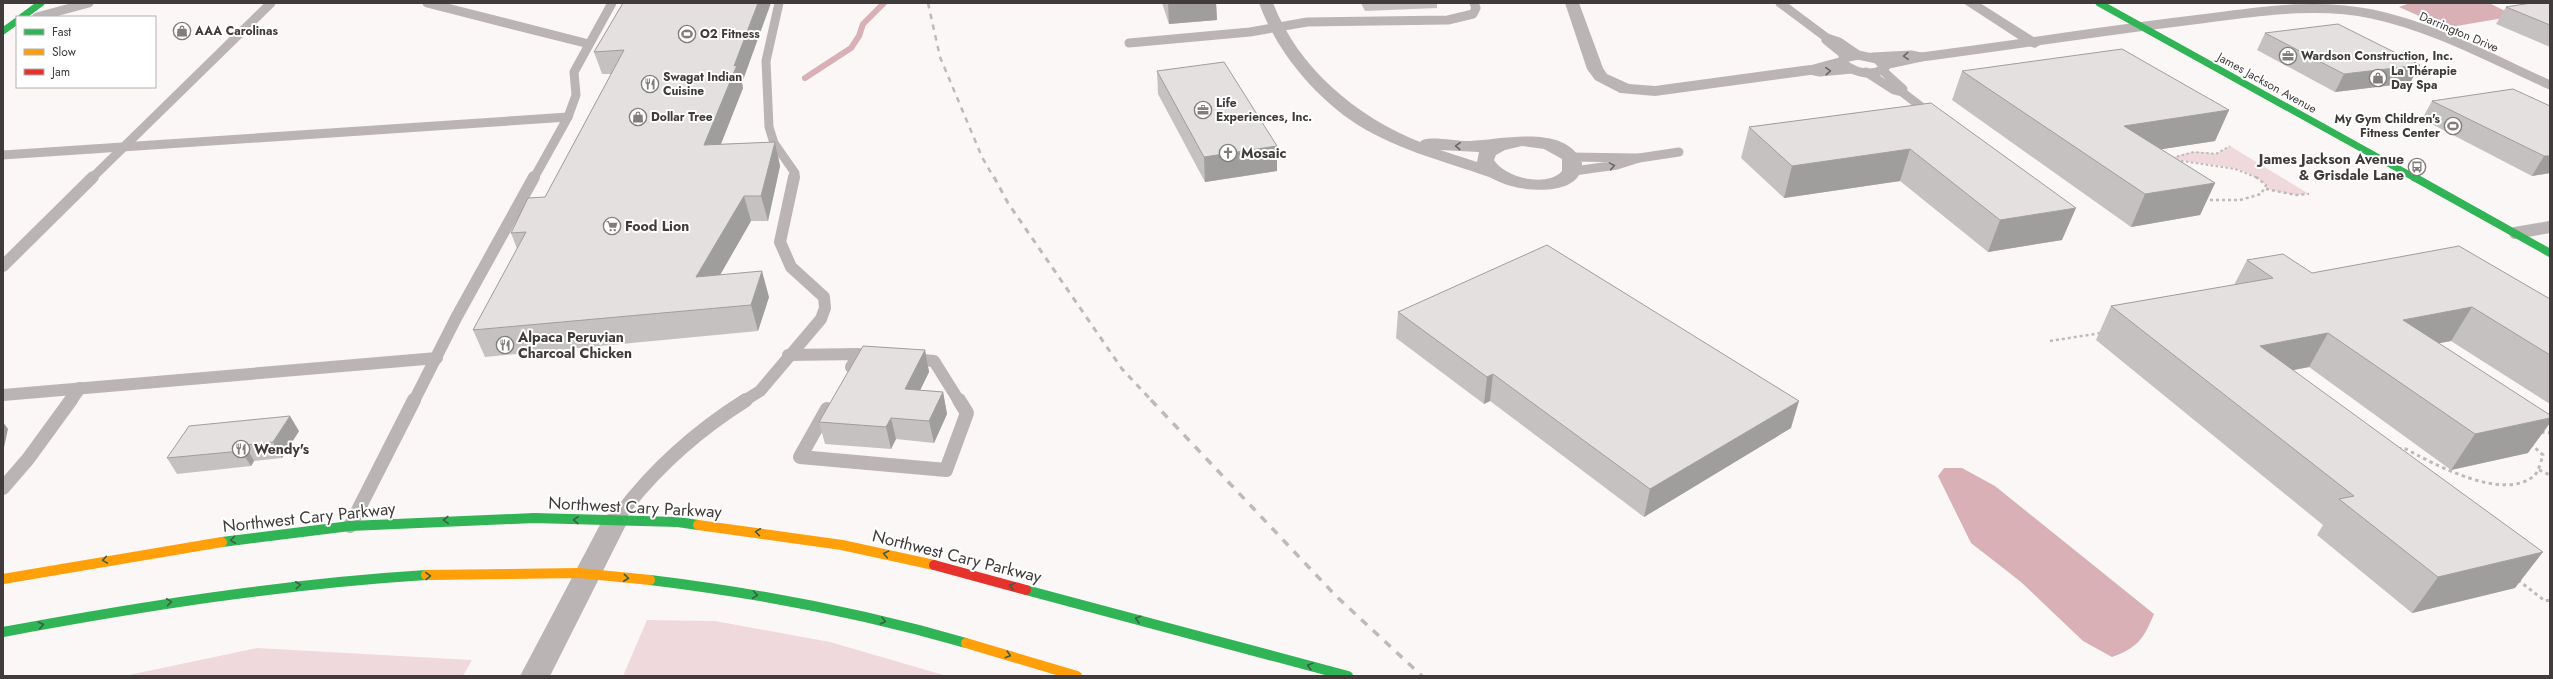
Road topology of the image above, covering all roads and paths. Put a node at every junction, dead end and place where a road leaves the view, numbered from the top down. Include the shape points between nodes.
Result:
1 (41, 3) edge
2 (89, 3) edge
3 (271, 3) edge
4 (427, 3) edge
5 (612, 3) edge
6 (779, 3) edge
7 (1266, 3) edge
8 (1474, 3) edge
9 (1572, 3) edge
10 (1780, 3) edge
11 (1970, 3) edge
12 (2099, 3) edge
13 (23, 16) edge
14 (41, 16) edge
15 (16, 22) edge
16 (16, 25) edge
17 (2141, 26) junction
18 (1276, 27) junction
19 (4, 30) edge
20 (1827, 38) junction
21 (2035, 42) junction
22 (1129, 43) dead end
23 (589, 44) junction
24 (1858, 55) junction
25 (1872, 57) junction
26 (1921, 57) junction
27 (1844, 60) junction
28 (1883, 68) junction
29 (1852, 69) junction
30 (1810, 70) junction
31 (1866, 72) junction
32 (2550, 85) edge
33 (1902, 92) junction
34 (1933, 116) edge
35 (568, 118) junction
36 (1398, 140) junction
37 (122, 146) junction
38 (1497, 146) junction
39 (2230, 146) dead end
40 (1679, 152) dead end
41 (3, 155) edge
42 (1639, 158) junction
43 (2166, 158) edge
44 (2172, 158) junction
45 (1572, 164) junction
46 (1491, 172) junction
47 (2266, 189) junction
48 (2309, 194) dead end
49 (2202, 200) edge
50 (2550, 227) edge
51 (2515, 233) junction
52 (2550, 253) edge
53 (3, 266) edge
54 (2103, 332) dead end
55 (2050, 341) dead end
56 (858, 354) junction
57 (788, 355) junction
58 (874, 356) edge
59 (437, 358) junction
60 (896, 358) edge
61 (843, 382) edge
62 (80, 388) junction
63 (3, 394) edge
64 (835, 396) edge
65 (2536, 431) edge
66 (2550, 433) edge
67 (2528, 441) edge
68 (2390, 451) edge
69 (2539, 470) junction
70 (2550, 475) edge
71 (3, 488) edge
72 (615, 521) junction
73 (350, 526) junction
74 (588, 574) junction
75 (2515, 577) edge
76 (3, 579) edge
77 (2550, 600) edge
78 (3, 632) edge
79 (535, 676) edge
80 (1077, 676) edge
81 (1348, 676) edge

1 - 13 main road
2 - 14 lane
3 - 37 lane
4 - 23 lane
5 - 23 lane
6 - 57 lane via 766,61 769,127 774,143 795,173 780,242 791,267 824,297 825,308 821,319 811,332
7 - 18 street
8 - 18 lane via 1476,8 1473,14 1448,20 1307,22
9 - 30 street via 1600,77 1626,89 1655,91
10 - 20 lane
11 - 21 street
12 - 17 main road, James Jackson Avenue
15 - 19 main road
16 - 19 lane
17 - 21 lane, Darrington Drive
17 - 32 lane, Darrington Drive via 2296,8 2348,10 2427,30
17 - 51 main road, James Jackson Avenue
18 - 22 lane via 1250,32
18 - 36 street via 1298,60 1333,99 1354,116
20 - 24 lane via 1840,42
20 - 27 lane via 1826,40 1842,53
21 - 26 lane, Darrington Drive
23 - 35 lane via 574,72 576,95
24 - 25 lane
24 - 27 lane
26 -> 25 lane
25 - 28 lane
26 - 28 lane
27 - 29 lane
27 - 30 lane
28 - 31 lane
28 - 33 lane via 1903,89
30 -> 29 lane via 1820,72
29 - 31 lane
31 - 33 lane via 1894,90
33 - 34 lane
35 - 37 lane
35 - 59 lane via 456,318
38 -> 36 street via 1458,146
36 - 46 street via 1437,157
37 - 41 lane
37 - 53 lane
38 - 45 street via 1515,141 1536,142 1556,147
38 - 46 street via 1489,151 1485,158
39 - 44 path via 2216,154 2200,151
40 - 42 lane
42 - 45 lane via 1628,156 1593,159
45 -> 42 lane via 1617,165
43 - 44 path
44 - 47 path via 2194,164 2229,166 2246,171 2266,185
45 - 46 street via 1568,178 1558,182 1529,185 1501,178
47 - 48 path via 2296,196
47 - 49 path via 2261,194 2240,200
50 - 51 lane
51 - 52 main road, James Jackson Avenue
54 - 55 path
56 - 57 lane
56 - 58 lane
56 - 61 lane
57 - 72 lane via 760,391 713,421 673,456 634,495
59 - 62 lane
59 - 73 lane
60 - 64 lane via 934,361 967,413 946,470 800,457
62 - 63 lane
62 - 71 lane via 28,459
65 - 66 path
67 - 69 path via 2543,455
68 - 69 path via 2404,448 2453,473 2505,486 2529,482
69 - 70 path
72 -> 73 main road, Northwest Cary Parkway via 499,519
72 - 74 street
81 -> 72 main road, Northwest Cary Parkway via 935,565 842,545 678,522
73 -> 76 main road, Northwest Cary Parkway via 224,542
78 -> 74 main road via 163,603 339,580 488,574
74 - 79 street
74 -> 80 main road via 824,606 898,624
75 - 77 path via 2545,601

